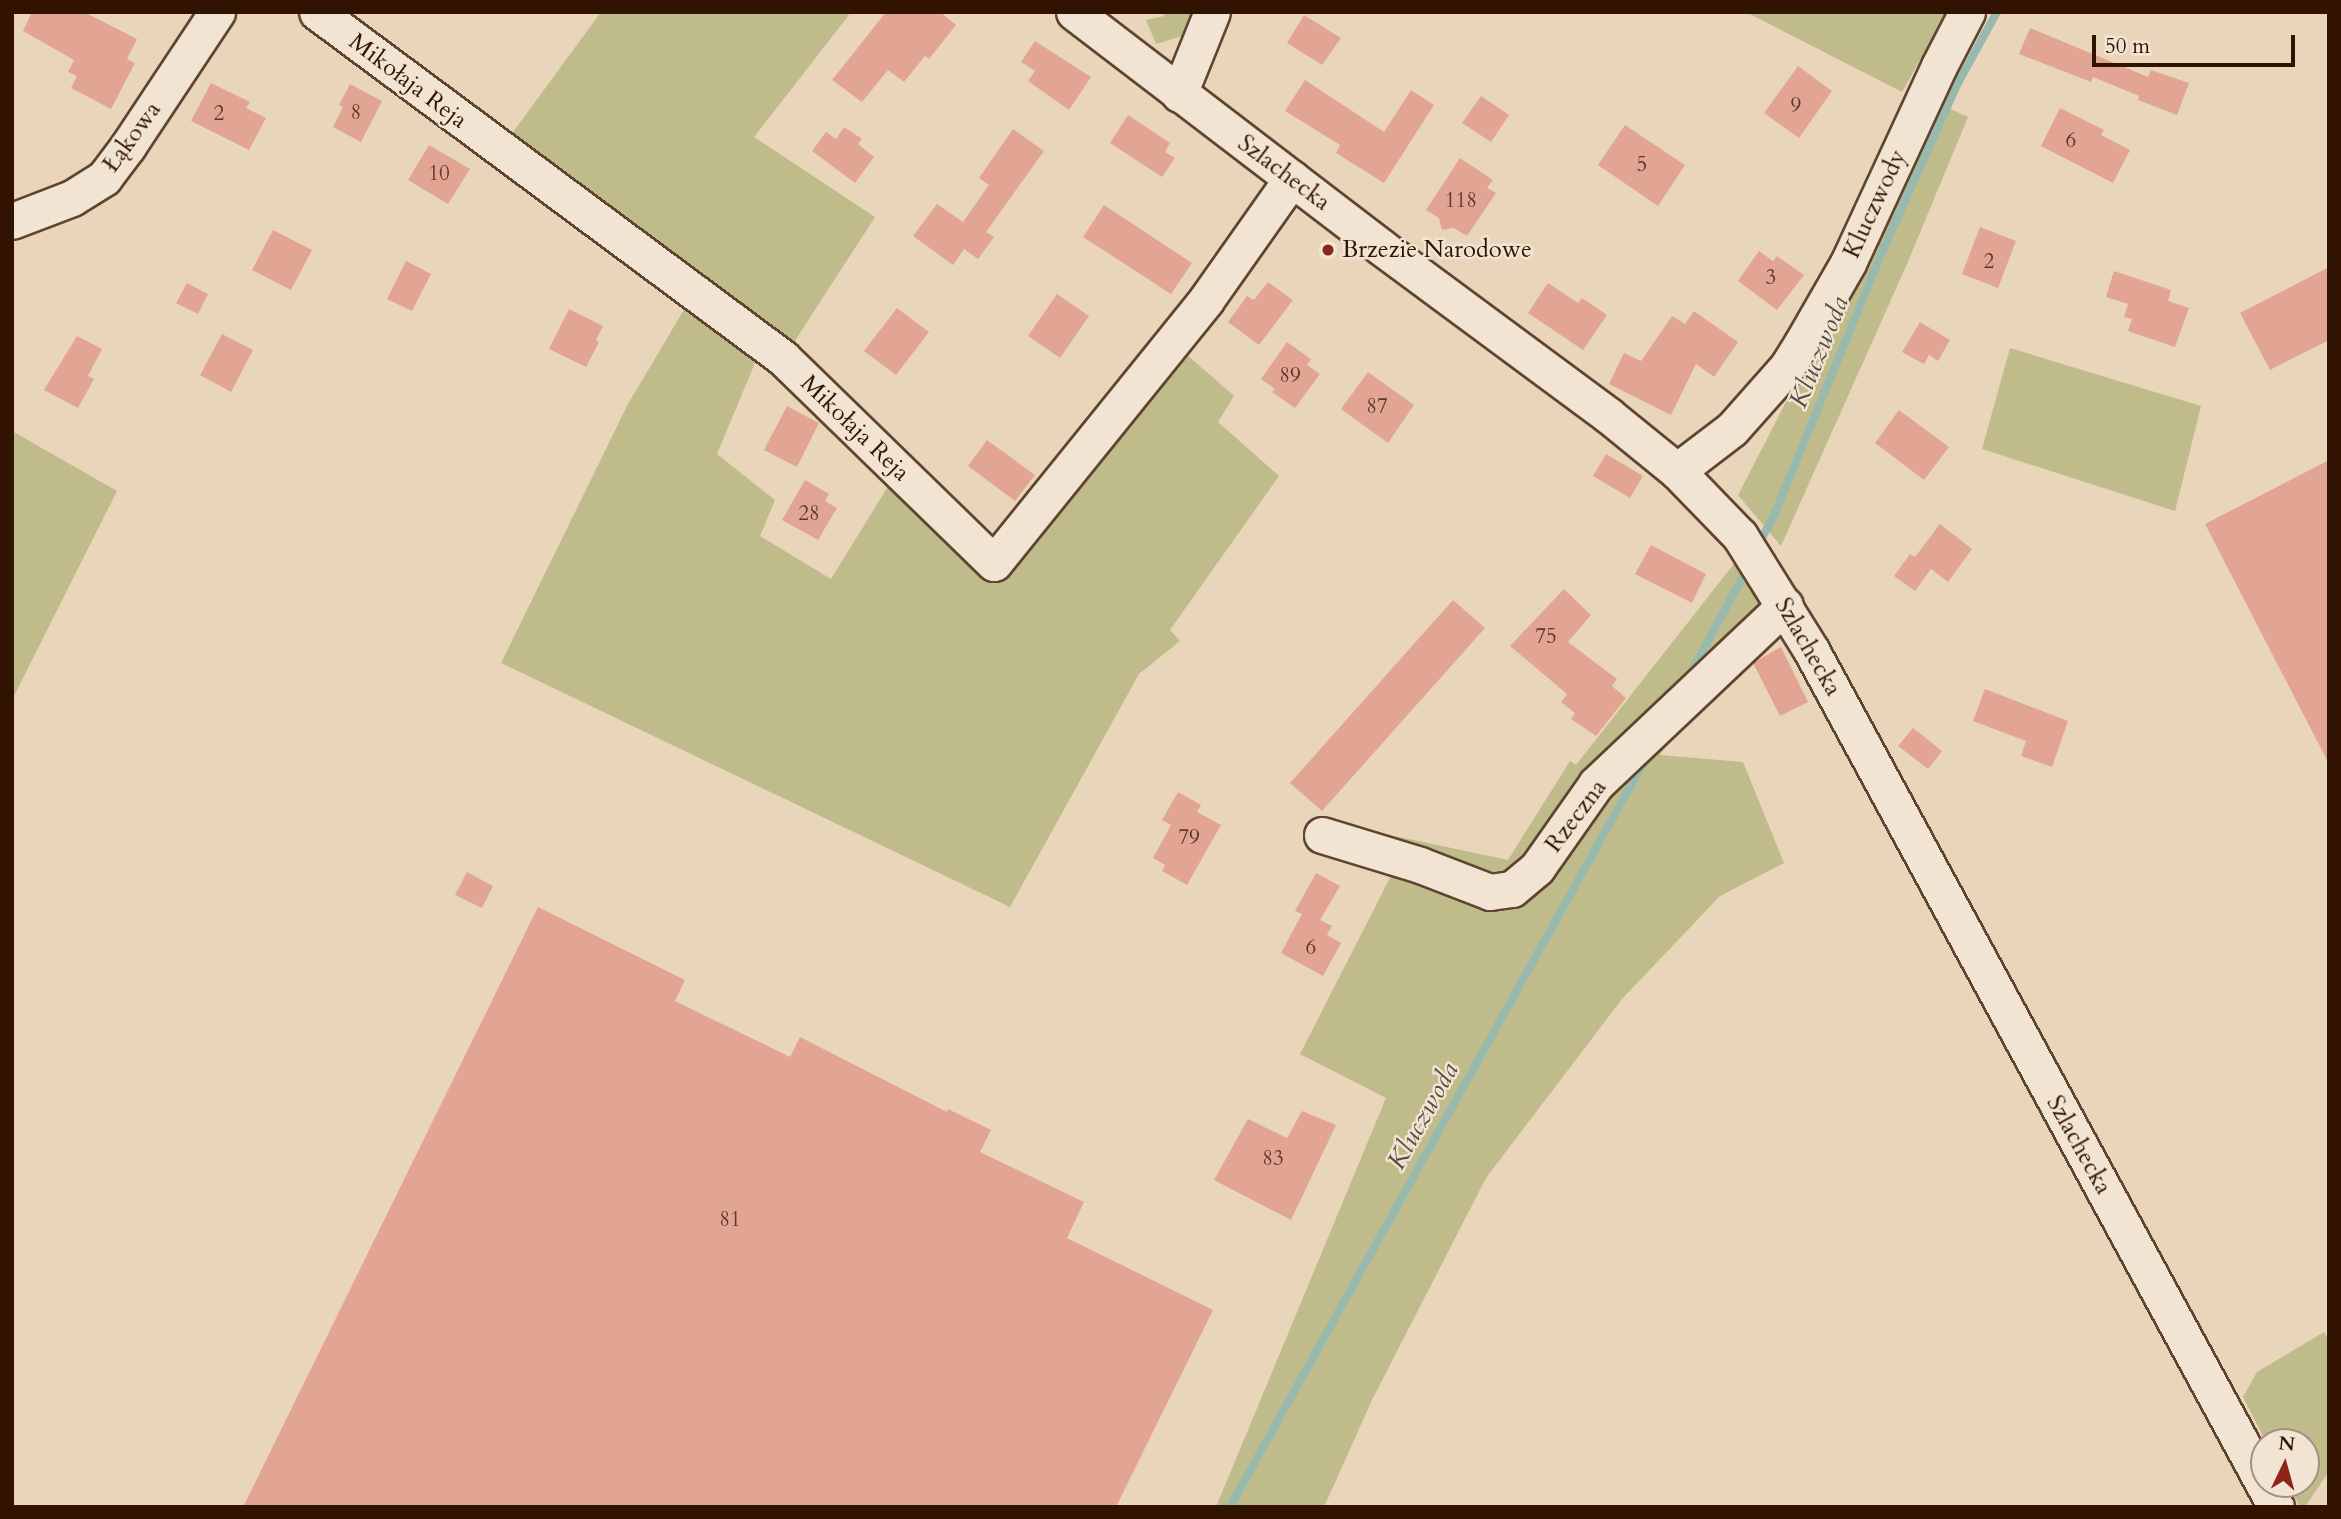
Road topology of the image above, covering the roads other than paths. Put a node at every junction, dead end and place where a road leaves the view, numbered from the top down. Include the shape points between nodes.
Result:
1 (217, 12) edge
2 (317, 12) edge
3 (1074, 12) edge
4 (1212, 12) edge
5 (1967, 12) edge
6 (1179, 94) junction
7 (1292, 178) junction
8 (12, 221) edge
9 (1677, 471) junction
10 (1779, 596) junction
11 (1321, 835) dead end
12 (2276, 1507) edge

1 - 8 street, Łąkowa via 104,178 72,198
2 - 7 street, Mikołaja Reja via 783,358 994,563 1206,300
3 - 6 street, Szlachecka
4 - 6 street
5 - 9 street, Kluczwody via 1848,263 1787,367 1732,429
6 - 7 street, Szlachecka
7 - 9 street, Szlachecka
9 - 10 street, Szlachecka via 1740,536
10 - 11 street, Rzeczna via 1596,784 1537,868 1512,889 1490,892
10 - 12 street, Szlachecka

